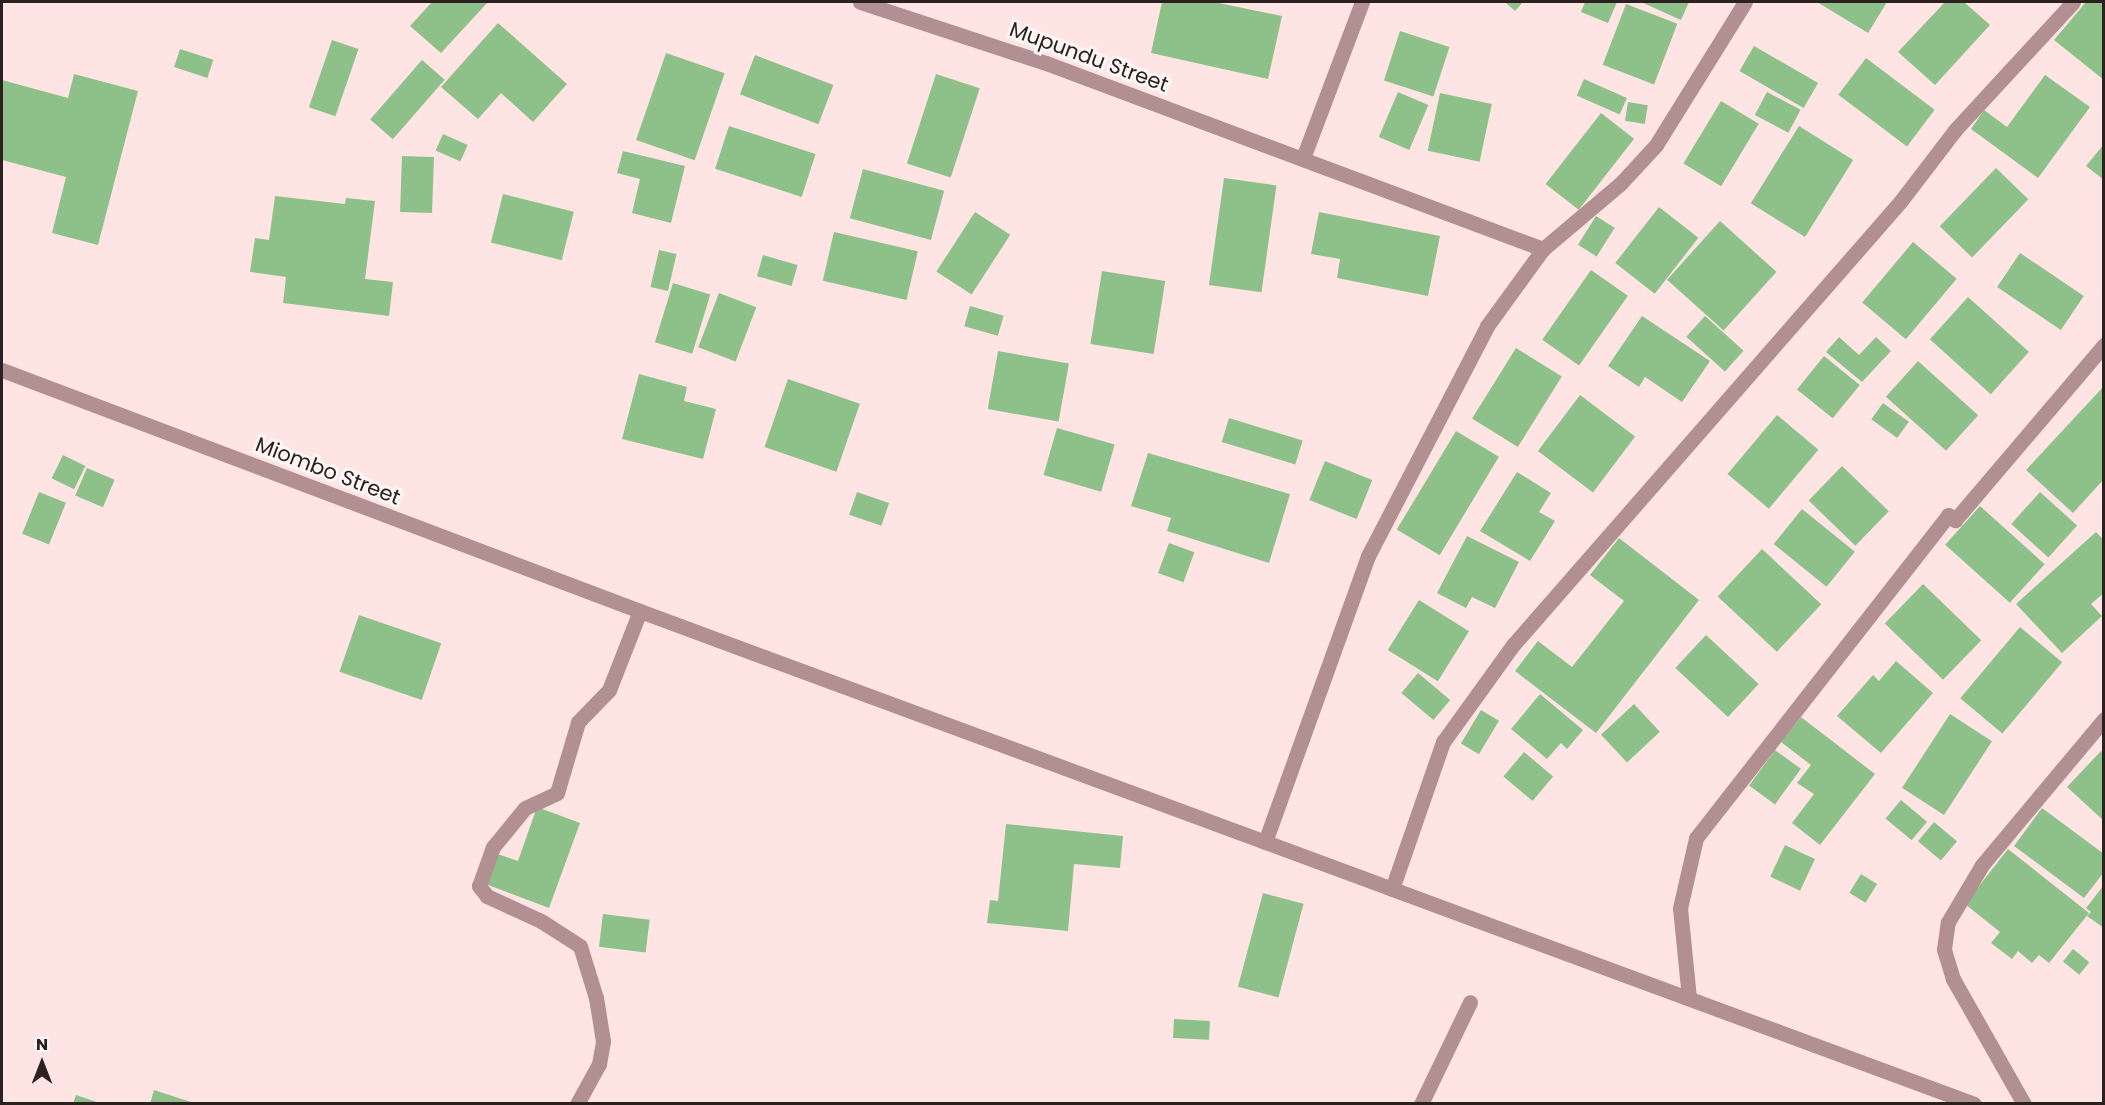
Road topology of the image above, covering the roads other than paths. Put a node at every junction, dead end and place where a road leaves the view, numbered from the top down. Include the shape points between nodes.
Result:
1 (860, 2) edge
2 (1362, 2) edge
3 (1745, 2) edge
4 (2073, 2) edge
5 (1303, 158) junction
6 (1543, 249) junction
7 (2103, 345) edge
8 (2, 370) edge
9 (640, 611) junction
10 (2103, 719) edge
11 (1265, 842) junction
12 (1392, 888) junction
13 (1689, 998) junction
14 (1470, 1002) dead end
15 (577, 1104) edge
16 (1421, 1104) edge
17 (1974, 1104) edge
18 (2024, 1104) edge

1 - 5 street, Mupundu Street via 1047,63
2 - 5 street
3 - 6 street via 1656,145 1620,184
4 - 12 street via 1955,130 1899,202 1513,645 1443,742
5 - 6 street, Mupundu Street
6 - 11 street via 1487,326 1368,556
7 - 13 street via 1955,520 1948,515 1696,838 1680,908
8 - 9 street, Miombo Street
9 - 11 street, Miombo Street
9 - 15 street via 609,690 578,722 557,793 525,808 494,847 479,886 487,896 541,921 580,946 596,998 603,1041 599,1064
10 - 18 street via 1982,866 1948,922 1944,949 1953,979
11 - 12 street, Miombo Street
12 - 13 street, Miombo Street
13 - 17 street, Miombo Street
14 - 16 street

